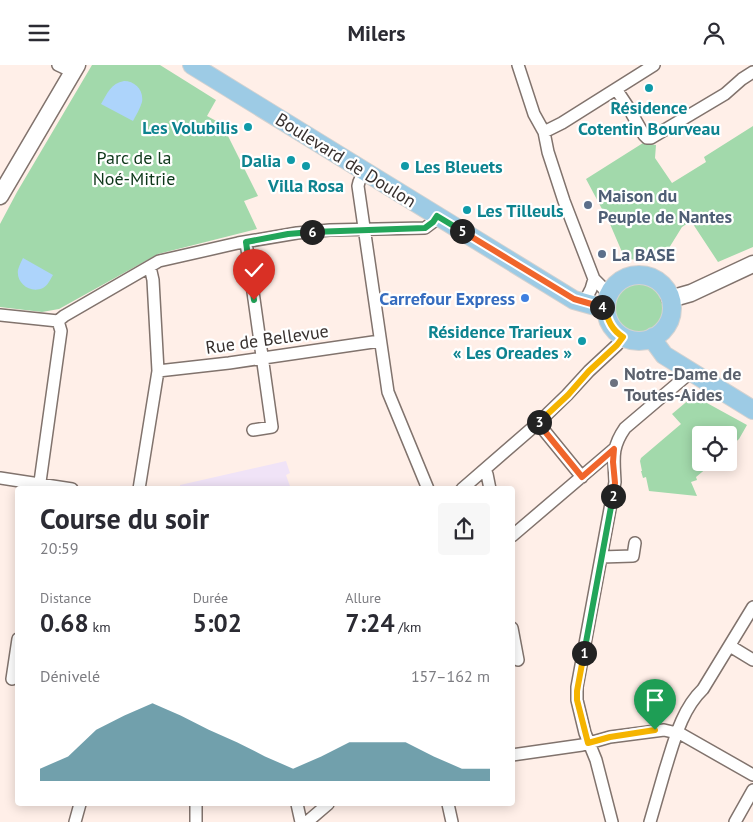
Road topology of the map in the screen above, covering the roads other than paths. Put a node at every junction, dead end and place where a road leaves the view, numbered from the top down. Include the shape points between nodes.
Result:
1 (58, 65) edge
2 (518, 65) edge
3 (654, 65) edge
4 (204, 68) edge
5 (75, 69) edge
6 (753, 71) edge
7 (616, 89) junction
8 (544, 132) junction
9 (364, 171) junction
10 (0, 196) edge
11 (437, 216) junction
12 (365, 229) junction
13 (246, 242) junction
14 (753, 264) edge
15 (150, 267) junction
16 (594, 279) junction
17 (608, 299) junction
18 (670, 299) junction
19 (584, 303) junction
20 (0, 315) edge
21 (58, 321) junction
22 (623, 337) junction
23 (653, 337) junction
24 (380, 341) junction
25 (261, 358) junction
26 (158, 371) junction
27 (691, 372) junction
28 (753, 410) edge
29 (538, 423) junction
30 (253, 430) dead end
31 (614, 449) junction
32 (487, 474) dead end
33 (582, 477) junction
34 (0, 478) edge
35 (39, 486) edge
36 (139, 486) edge
37 (427, 486) edge
38 (465, 486) edge
39 (489, 486) edge
40 (515, 533) edge
41 (635, 543) dead end
42 (601, 557) junction
43 (753, 607) edge
44 (515, 644) edge
45 (730, 646) junction
46 (15, 654) edge
47 (518, 661) dead end
48 (753, 661) edge
49 (10, 680) edge
50 (677, 733) junction
51 (588, 743) junction
52 (515, 755) edge
53 (753, 775) edge
54 (753, 790) edge
55 (79, 806) edge
56 (196, 806) edge
57 (297, 806) edge
58 (326, 806) edge
59 (448, 806) edge
60 (75, 822) edge
61 (196, 822) edge
62 (301, 822) edge
63 (307, 822) edge
64 (452, 822) edge
65 (612, 822) edge
66 (650, 822) edge
67 (735, 822) edge

1 - 5 street
2 - 8 street via 534,114
3 - 7 street
4 - 9 main road, Boulevard de Doulon
5 - 10 street
6 - 7 street via 725,94 651,138 644,135
7 - 8 street
8 - 16 street via 564,201
9 - 11 main road, Boulevard de Doulon
9 - 12 street via 358,186
11 - 12 street via 425,228
11 - 19 main road, Boulevard de Doulon
12 - 13 street via 297,233
12 - 24 street
13 - 15 street via 159,261
13 - 25 street
14 - 18 street via 691,293
15 - 21 street
15 - 26 street
16 - 17 street
16 - 19 street
17 - 18 main road via 614,286 636,275 657,281
17 - 19 main road, Boulevard de Doulon
17 - 22 main road via 607,318
18 - 23 main road via 669,321
20 - 21 street
21 - 35 street via 62,331
22 - 23 main road via 635,341
22 - 29 street
23 - 27 main road via 664,355
24 - 25 street, Rue de Bellevue
24 - 37 street via 388,392
25 - 26 street, Rue de Bellevue
25 - 30 street via 272,427
26 - 36 street
27 - 28 main road
27 - 31 street via 626,428
29 - 33 street
29 - 38 street
31 - 33 street
31 - 42 street via 615,483
32 - 39 street
33 - 40 street
34 - 35 street
41 - 42 street via 634,556
42 - 51 street via 577,691
43 - 45 street
44 - 47 street
45 - 48 street
45 - 50 street via 684,716
46 - 49 street
50 - 51 street via 655,730
50 - 53 street
50 - 66 street
51 - 52 street
51 - 65 street via 596,759
54 - 67 street
55 - 60 street
56 - 61 street
57 - 62 street
58 - 63 street
59 - 64 street

